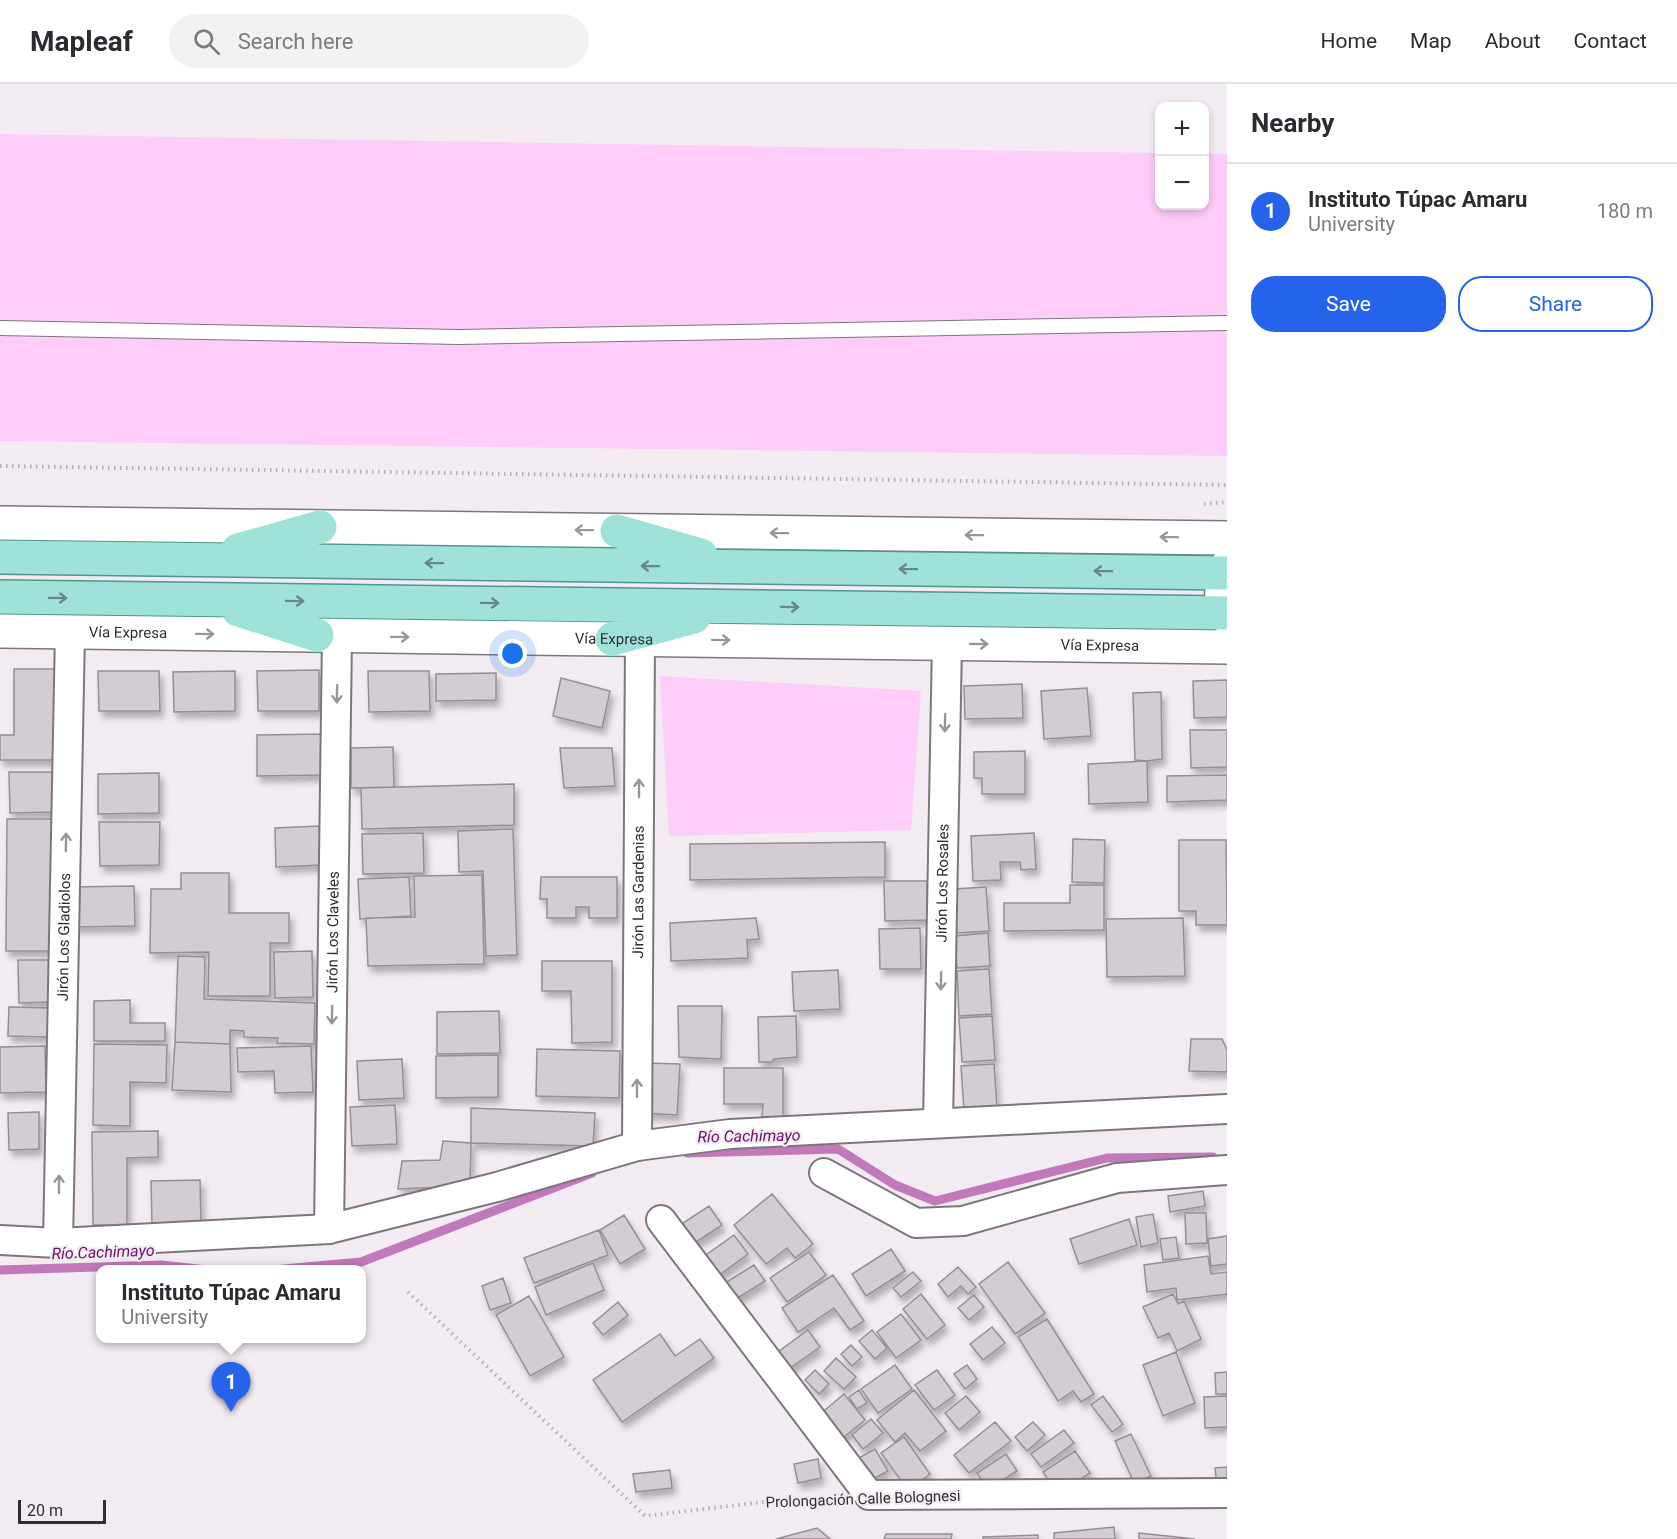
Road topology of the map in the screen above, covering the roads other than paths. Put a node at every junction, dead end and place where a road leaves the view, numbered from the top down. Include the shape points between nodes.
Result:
1 (1227, 323) edge
2 (0, 328) edge
3 (0, 523) edge
4 (320, 527) junction
5 (617, 531) junction
6 (1227, 538) edge
7 (0, 558) edge
8 (204, 560) junction
9 (740, 567) junction
10 (1226, 570) edge
11 (0, 597) edge
12 (205, 600) junction
13 (734, 606) junction
14 (1226, 614) edge
15 (0, 631) edge
16 (70, 632) junction
17 (327, 635) junction
18 (626, 639) junction
19 (946, 643) junction
20 (1227, 647) edge
21 (1227, 1109) edge
22 (938, 1123) junction
23 (637, 1146) junction
24 (1227, 1170) edge
25 (824, 1173) dead end
26 (661, 1220) dead end
27 (329, 1229) junction
28 (0, 1240) edge
29 (58, 1243) junction
30 (1227, 1493) edge

1 - 2 lane via 459,337
3 - 4 main road
5 -> 4 main road
4 - 8 main road
6 -> 5 main road
5 - 9 main road
7 - 8 main road
9 -> 8 main road
10 -> 9 main road
10 - 14 main road via 1222,593
11 -> 12 main road
12 -> 13 main road
12 - 17 main road
13 -> 14 main road
13 - 18 main road
15 - 16 main road, Vía Expresa
16 -> 17 main road, Vía Expresa
29 -> 16 street, Jirón Los Gladiolos
17 -> 18 main road, Vía Expresa
17 -> 27 street, Jirón Los Claveles
18 -> 19 main road, Vía Expresa
23 -> 18 street, Jirón Las Gardenias
19 -> 20 main road, Vía Expresa
19 -> 22 street, Jirón Los Rosales
21 - 22 street
22 - 23 street via 730,1134
23 - 27 street via 497,1187
24 - 25 street via 1117,1178 963,1221 916,1223
26 - 30 street, Prolongación Calle Bolognesi via 869,1495
27 - 29 street
28 - 29 street

